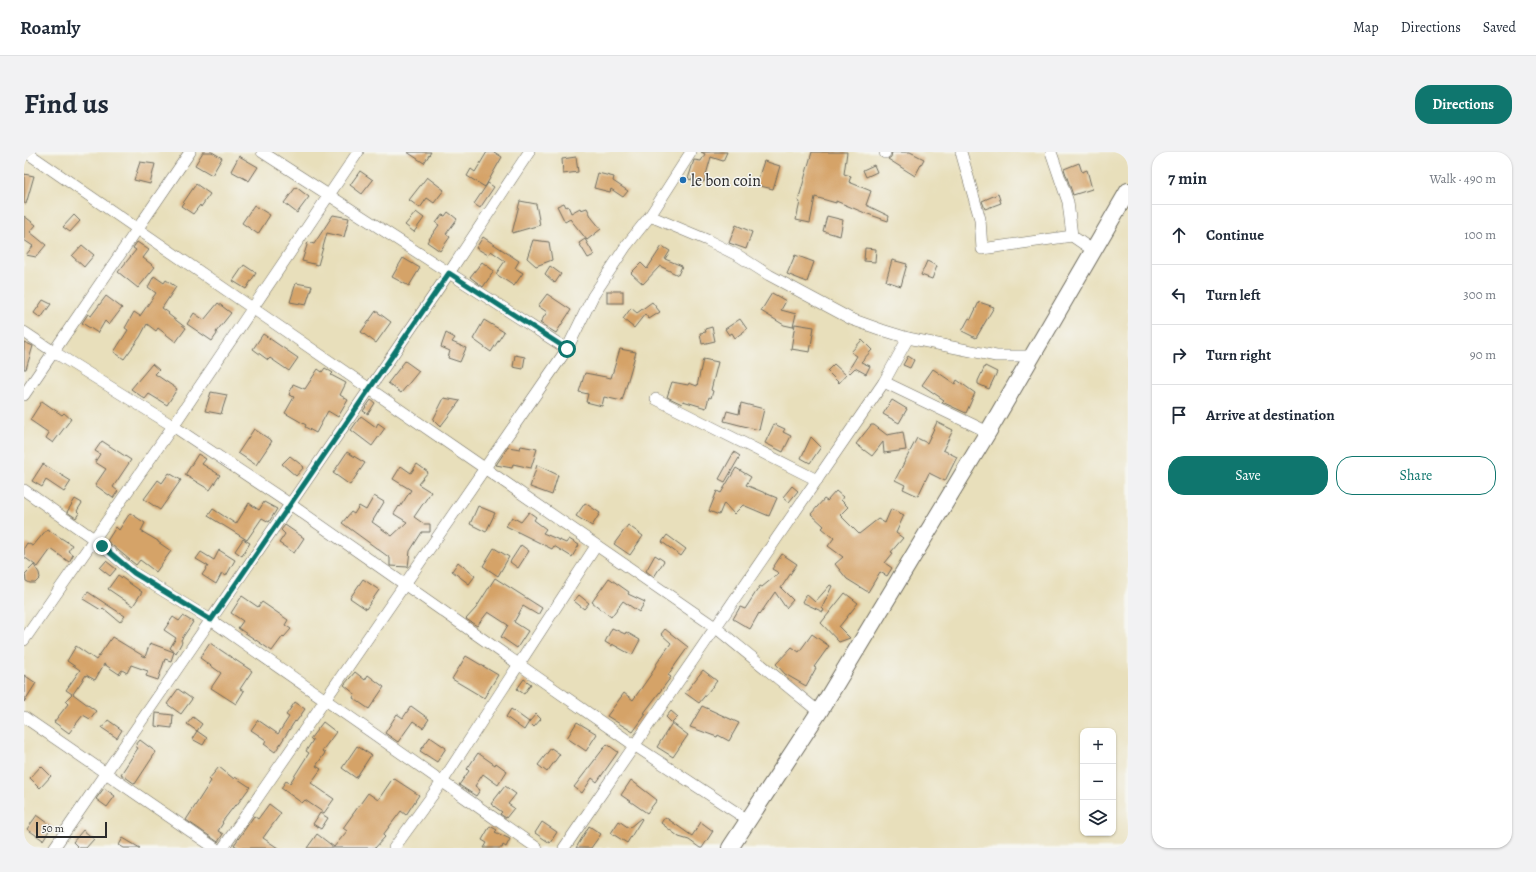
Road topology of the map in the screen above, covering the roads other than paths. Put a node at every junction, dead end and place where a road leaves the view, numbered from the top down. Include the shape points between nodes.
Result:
1 (26, 152) edge
2 (190, 152) edge
3 (262, 152) edge
4 (358, 152) edge
5 (530, 152) edge
6 (691, 152) edge
7 (961, 152) edge
8 (1051, 152) edge
9 (1128, 192) edge
10 (329, 195) junction
11 (650, 216) junction
12 (138, 229) junction
13 (1072, 236) junction
14 (1094, 251) junction
15 (449, 273) junction
16 (252, 308) junction
17 (24, 332) edge
18 (908, 338) junction
19 (567, 349) junction
20 (54, 352) junction
21 (1032, 356) junction
22 (884, 382) junction
23 (370, 389) junction
24 (24, 395) edge
25 (656, 399) dead end
26 (173, 426) junction
27 (988, 432) junction
28 (484, 468) junction
29 (817, 480) junction
30 (24, 490) edge
31 (290, 504) junction
32 (94, 539) junction
33 (596, 546) junction
34 (404, 584) junction
35 (211, 620) junction
36 (715, 627) junction
37 (24, 640) edge
38 (519, 664) junction
39 (325, 700) junction
40 (819, 712) junction
41 (24, 717) edge
42 (634, 745) junction
43 (106, 773) junction
44 (442, 782) junction
45 (748, 820) junction
46 (54, 848) edge
47 (215, 848) edge
48 (223, 848) edge
49 (394, 848) edge
50 (537, 848) edge
51 (564, 848) edge
52 (730, 848) edge

1 - 12 street
2 - 12 street
3 - 10 street
4 - 10 street
5 - 15 street
6 - 11 street
7 - 13 street via 980,220 982,249
8 - 13 street via 1068,202
9 - 14 highway
10 - 15 street
10 - 16 street
11 - 18 street via 708,240 851,319
11 - 19 street via 626,246 593,296
12 - 16 street
12 - 20 street
13 - 14 street
14 - 21 highway
15 - 19 street
15 - 23 street
16 - 23 street
16 - 26 street
17 - 20 street
18 - 21 street via 996,356
18 - 22 street
19 - 28 street
20 - 24 street
20 - 26 street
21 - 27 highway
22 - 27 street
22 - 29 street
23 - 28 street
23 - 31 street
25 - 29 street
26 - 31 street
26 - 32 street
27 - 40 highway
28 - 33 street
28 - 34 street
29 - 36 street
30 - 32 street
31 - 34 street
31 - 35 street
32 - 35 street via 134,573
32 - 37 street
33 - 36 street
33 - 38 street
34 - 38 street
34 - 39 street
35 - 39 street
35 - 43 street
36 - 40 street
36 - 42 street
38 - 42 street
38 - 44 street
39 - 44 street
39 - 48 street
40 - 45 highway
41 - 43 street
42 - 45 street
42 - 51 street
43 - 46 street
43 - 47 street
44 - 49 street
44 - 50 street
45 - 52 highway

